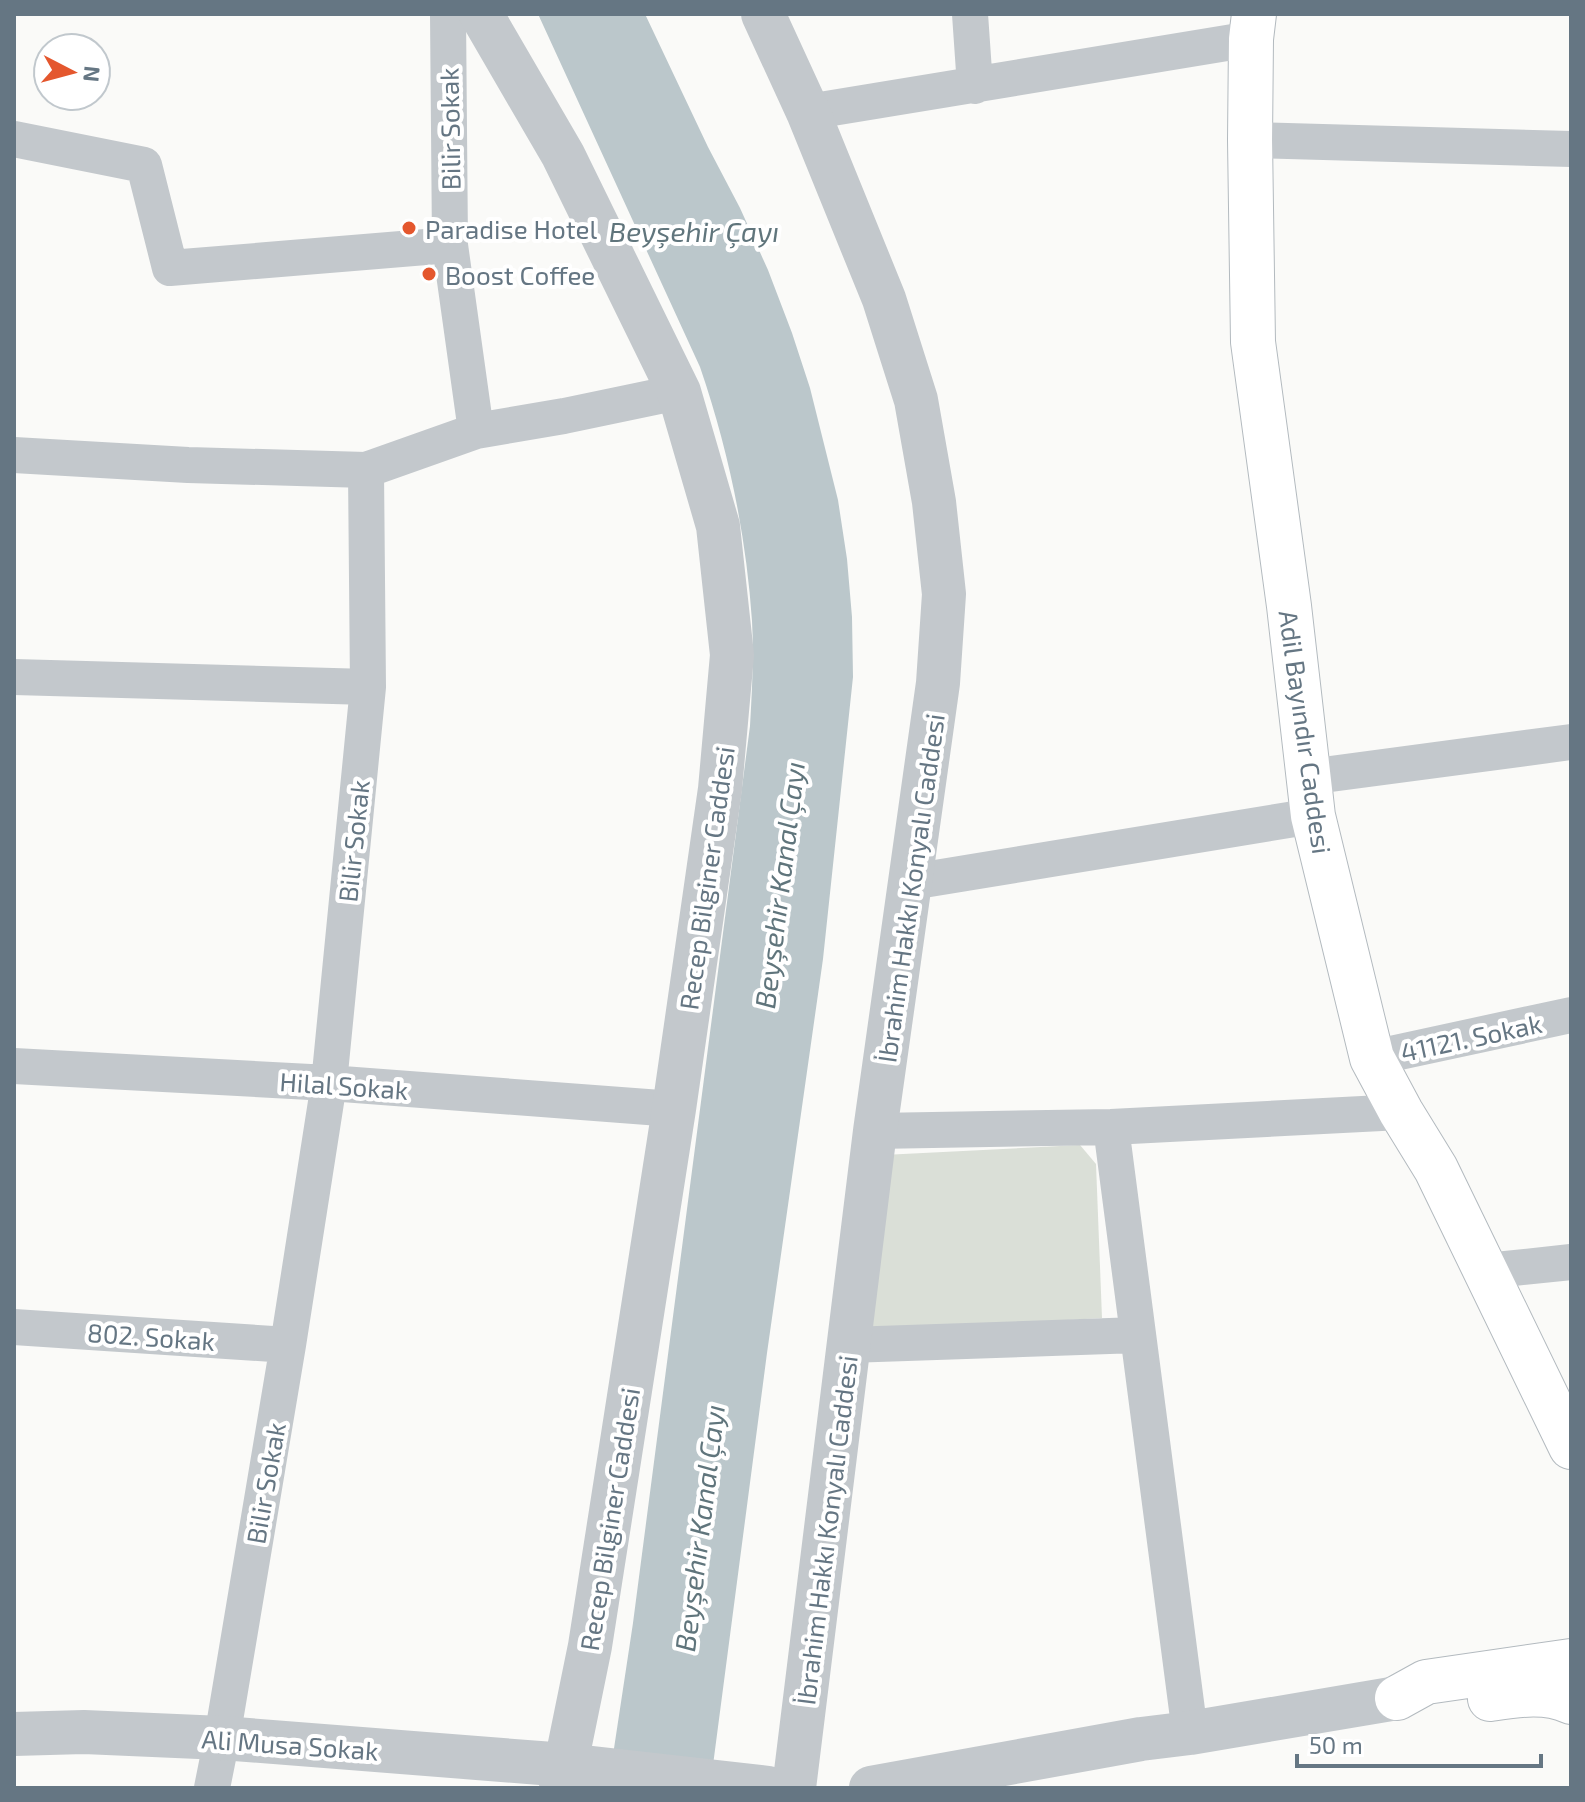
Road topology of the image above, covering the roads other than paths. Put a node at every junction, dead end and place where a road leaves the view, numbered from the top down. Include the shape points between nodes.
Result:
1 (448, 14) edge
2 (481, 14) edge
3 (763, 14) edge
4 (970, 14) edge
5 (1253, 27) edge
6 (975, 86) junction
7 (808, 112) junction
8 (14, 139) edge
9 (1250, 140) junction
10 (1571, 149) edge
11 (450, 245) junction
12 (679, 392) junction
13 (476, 431) junction
14 (14, 455) edge
15 (366, 470) junction
16 (14, 677) edge
17 (368, 687) junction
18 (1571, 742) edge
19 (1310, 796) junction
20 (911, 882) junction
21 (1571, 1015) edge
22 (1372, 1058) junction
23 (14, 1066) edge
24 (329, 1083) junction
25 (674, 1109) junction
26 (1401, 1112) junction
27 (1111, 1127) junction
28 (875, 1131) junction
29 (1571, 1262) edge
30 (1486, 1271) junction
31 (14, 1327) edge
32 (1138, 1335) junction
33 (288, 1345) junction
34 (848, 1345) junction
35 (1571, 1447) edge
36 (1571, 1661) edge
37 (1397, 1698) junction
38 (1571, 1702) edge
39 (1190, 1733) junction
40 (14, 1734) edge
41 (222, 1738) junction
42 (564, 1777) edge
43 (959, 1780) edge
44 (760, 1786) edge
45 (212, 1788) edge
46 (794, 1788) edge
47 (871, 1788) edge

1 - 11 street, Bilir Sokak
2 - 12 street, Recep Bilginer Caddesi via 563,155
3 - 7 street, İbrahim Hakkı Konyalı Caddesi
4 - 6 street
5 - 6 street
5 - 9 main road, Adil Bayındır Caddesi
6 - 7 street
7 - 20 street, İbrahim Hakkı Konyalı Caddesi via 884,299 916,400 934,502 944,594 938,683
8 - 11 street via 144,165 170,268
9 - 10 street
9 - 19 main road, Adil Bayındır Caddesi via 1253,342
11 - 13 street, Bilir Sokak
12 - 13 street
12 - 25 street, Recep Bilginer Caddesi via 718,526 732,655 720,789
13 - 15 street
14 - 15 street
15 - 17 street, Bilir Sokak
16 - 17 street
17 - 24 street, Bilir Sokak
18 - 19 street
19 - 20 street
19 - 22 main road, Adil Bayındır Caddesi
20 - 28 street, İbrahim Hakkı Konyalı Caddesi
21 - 22 street, 41121. Sokak
22 - 26 main road, Adil Bayındır Caddesi
23 - 24 street, Hilal Sokak
24 - 25 street, Hilal Sokak
24 - 33 street, Bilir Sokak
25 - 42 street, Recep Bilginer Caddesi via 590,1646
26 - 27 street
26 - 30 main road, Adil Bayındır Caddesi
27 - 28 street
27 - 32 street
28 - 34 street, İbrahim Hakkı Konyalı Caddesi
29 - 30 street
30 - 35 main road, Adil Bayındır Caddesi
31 - 33 street, 802. Sokak
32 - 34 street
32 - 39 street
33 - 41 street, Bilir Sokak
34 - 46 street, İbrahim Hakkı Konyalı Caddesi
36 - 37 main road via 1426,1682
37 - 38 main road via 1432,1706 1526,1694
37 - 39 street
39 - 43 street
40 - 41 street, Ali Musa Sokak
41 - 42 street, Ali Musa Sokak
41 - 45 street, Bilir Sokak
42 - 44 street, Ali Musa Sokak
43 - 47 street

